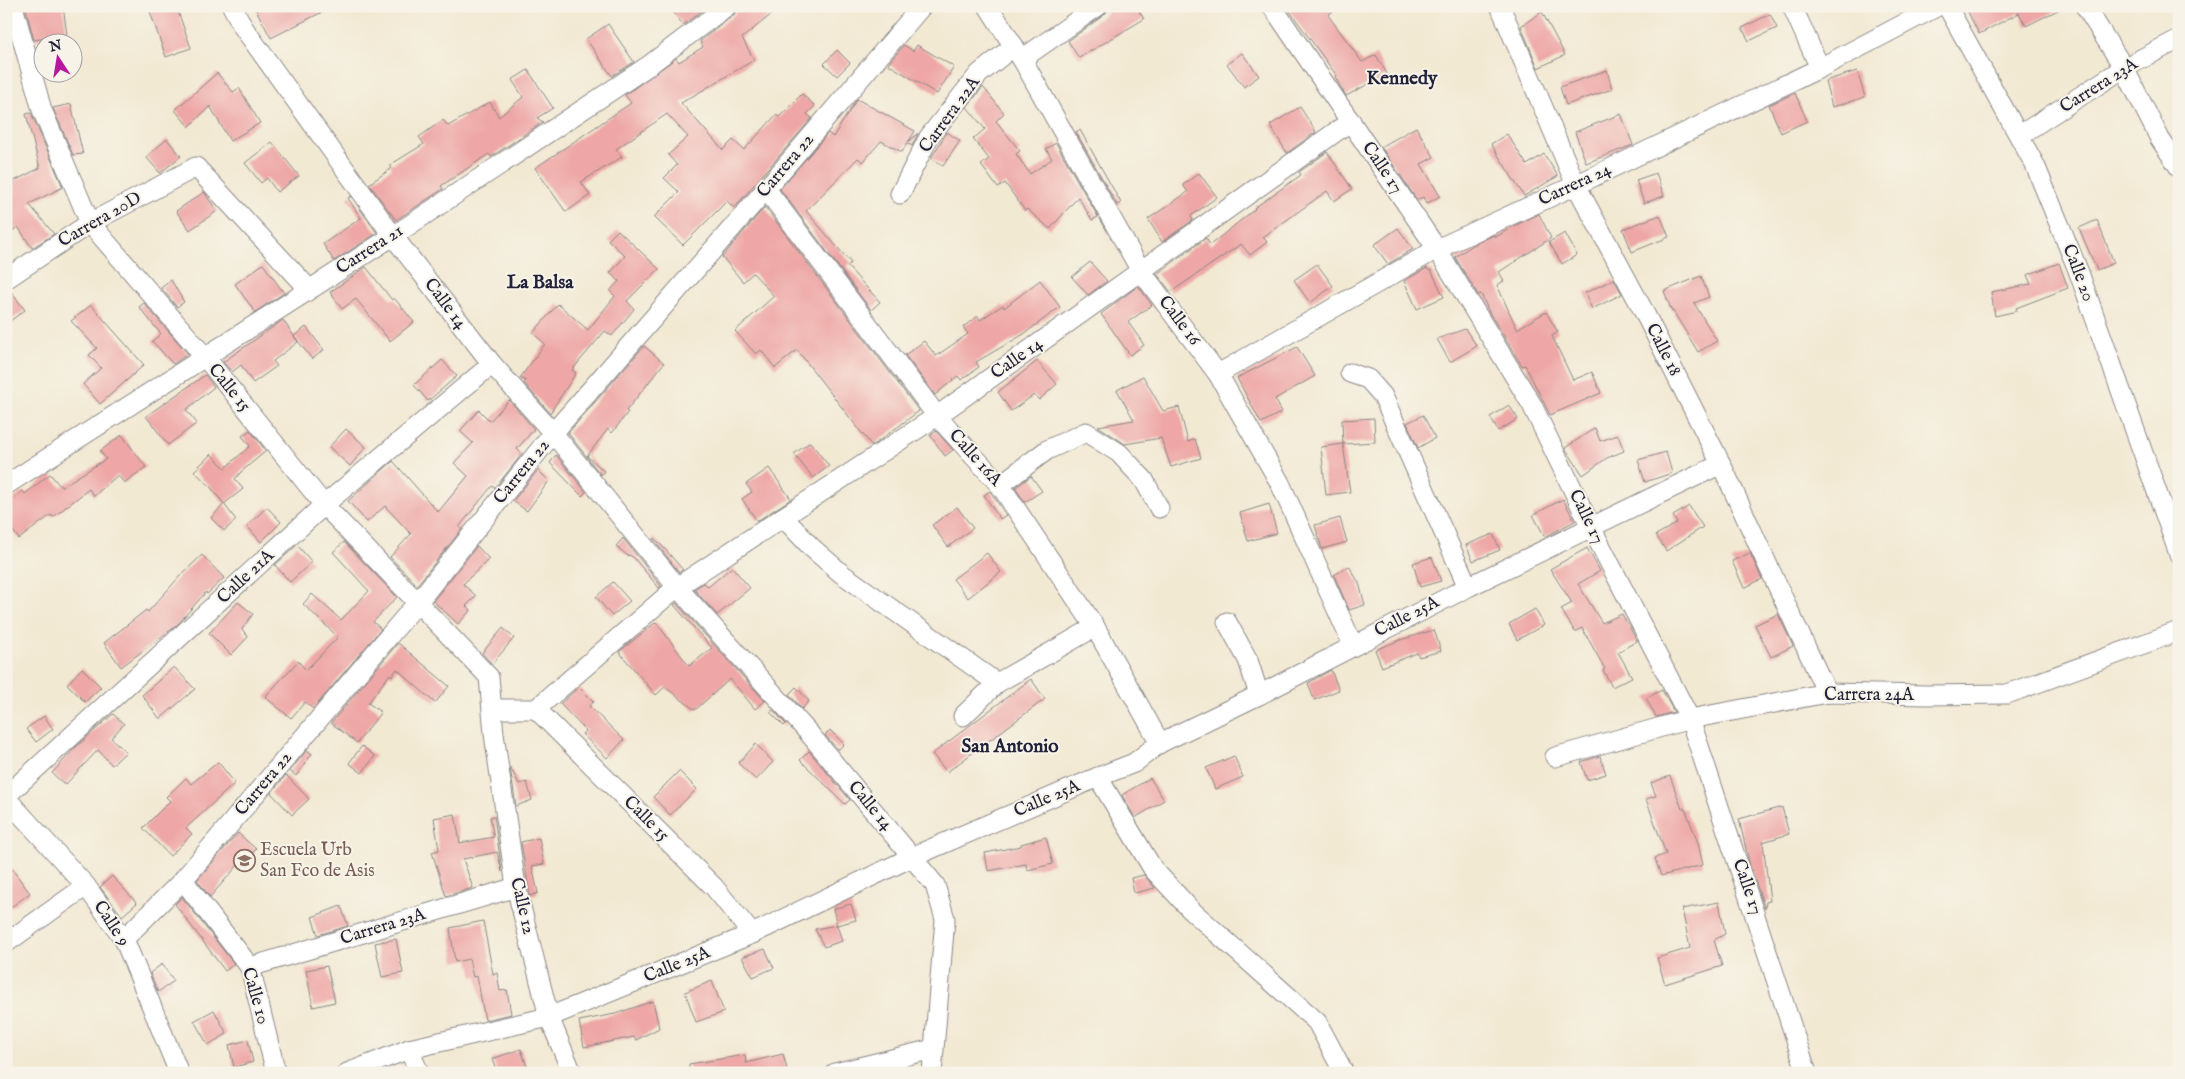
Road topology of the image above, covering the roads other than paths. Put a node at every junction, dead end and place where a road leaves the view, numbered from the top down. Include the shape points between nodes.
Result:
1 (13, 6) edge
2 (232, 6) edge
3 (727, 6) edge
4 (922, 6) edge
5 (988, 6) edge
6 (1098, 6) edge
7 (1272, 6) edge
8 (1500, 6) edge
9 (1792, 6) edge
10 (1938, 6) edge
11 (1947, 6) edge
12 (2085, 6) edge
13 (2179, 39) edge
14 (1018, 53) junction
15 (1820, 68) junction
16 (2124, 68) junction
17 (1351, 121) junction
18 (2020, 135) junction
19 (2179, 167) edge
20 (1576, 185) junction
21 (766, 189) junction
22 (900, 194) dead end
23 (90, 223) junction
24 (393, 236) junction
25 (1437, 249) junction
26 (1141, 271) junction
27 (6, 279) edge
28 (309, 289) junction
29 (204, 357) junction
30 (492, 364) junction
31 (1350, 373) dead end
32 (1218, 374) junction
33 (938, 416) junction
34 (553, 433) junction
35 (1720, 464) junction
36 (6, 485) edge
37 (1000, 485) junction
38 (324, 505) junction
39 (1159, 508) dead end
40 (783, 517) junction
41 (1591, 527) junction
42 (2179, 554) edge
43 (677, 586) junction
44 (1468, 587) junction
45 (417, 603) junction
46 (1228, 622) dead end
47 (1096, 627) junction
48 (2179, 631) edge
49 (1353, 645) junction
50 (997, 683) junction
51 (1827, 693) junction
52 (1259, 695) junction
53 (493, 709) junction
54 (536, 709) junction
55 (963, 716) dead end
56 (1690, 719) junction
57 (494, 734) joint
58 (1160, 743) junction
59 (1555, 757) dead end
60 (1098, 777) junction
61 (6, 797) edge
62 (912, 857) junction
63 (183, 880) junction
64 (86, 886) junction
65 (516, 887) junction
66 (752, 934) junction
67 (124, 939) junction
68 (6, 943) edge
69 (250, 967) junction
70 (549, 1017) junction
71 (409, 1049) junction
72 (934, 1049) junction
73 (180, 1073) edge
74 (276, 1073) edge
75 (347, 1073) edge
76 (419, 1073) edge
77 (572, 1073) edge
78 (835, 1073) edge
79 (932, 1073) edge
80 (1344, 1073) edge
81 (1808, 1073) edge

1 - 23 street, Calle 15 via 42,110
2 - 24 street, Calle 14
3 - 24 street, Carrera 21 via 648,66
4 - 21 street, Carrera 22
5 - 14 street, Calle 16
6 - 14 street, Carrera 22A
7 - 17 street, Calle 17
8 - 20 street, Calle 18
9 - 15 street
10 - 15 street, Carrera 24
11 - 18 street, Calle 20
12 - 16 street
13 - 16 street, Carrera 23A
14 - 22 street, Carrera 22A via 980,74 929,137
14 - 26 street, Calle 16
15 - 20 street, Carrera 24
16 - 18 street, Carrera 23A
16 - 19 street via 2160,139
17 - 25 street, Calle 17
17 - 26 street, Calle 14
18 - 42 street, Calle 20 via 2078,270
20 - 25 street, Carrera 24
20 - 35 street, Calle 18
21 - 33 street, Calle 16A
21 - 34 street, Carrera 22
23 - 27 street, Carrera 20D
23 - 28 street, Carrera 20D via 196,167
23 - 29 street, Calle 15
24 - 28 street, Carrera 21
24 - 30 street, Calle 14
25 - 32 street, Carrera 24
25 - 41 street, Calle 17 via 1532,405
26 - 32 street, Calle 16
26 - 33 street, Calle 14
28 - 29 street, Carrera 21
29 - 36 street, Carrera 21
29 - 38 street, Calle 15
30 - 34 street, Calle 14
30 - 38 street, Calle 21A
31 - 44 street via 1368,379 1383,396
32 - 49 street, Calle 16 via 1280,483
33 - 37 street, Calle 16A
33 - 40 street, Calle 14
34 - 43 street, Calle 14
34 - 45 street, Carrera 22
35 - 41 street, Calle 25A
35 - 51 street, Calle 18
37 - 39 street via 1046,450 1086,432 1125,460 1144,480
37 - 47 street, Calle 16A
38 - 45 street, Calle 15
38 - 61 street, Calle 21A
40 - 43 street, Calle 14
40 - 50 street via 811,548 842,574
41 - 44 street, Calle 25A
41 - 56 street, Calle 17
43 - 54 street, Calle 14
43 - 62 street, Calle 14 via 808,732
44 - 49 street, Calle 25A
45 - 53 street, Calle 15 via 489,678
45 - 63 street, Carrera 22
46 - 52 street via 1248,660
47 - 50 street
47 - 58 street, Calle 16A
48 - 51 street, Carrera 24A via 2008,694
49 - 52 street, Calle 25A
50 - 55 street
51 - 56 street, Carrera 24A
52 - 58 street, Calle 25A
53 - 54 street
53 - 57 street, Calle 15
54 - 66 street, Calle 15 via 714,887
56 - 59 street, Carrera 24A
56 - 81 street, Calle 17
57 - 65 street, Calle 12
58 - 60 street, Calle 25A via 1134,763
60 - 62 street, Calle 25A
60 - 80 street via 1153,869 1191,910 1317,1022
61 - 64 street, Calle 9
62 - 66 street, Calle 25A
62 - 72 street, Calle 14 via 935,885 945,919
63 - 67 street, Carrera 22
63 - 69 street, Calle 10
64 - 67 street, Calle 9
64 - 68 street
65 - 69 street, Carrera 23A
65 - 70 street, Calle 12
66 - 70 street, Calle 25A
67 - 73 street, Calle 9
69 - 74 street, Calle 10
70 - 71 street, Calle 25A
70 - 77 street, Calle 12
71 - 75 street, Calle 25A
71 - 76 street
72 - 78 street
72 - 79 street, Calle 14

